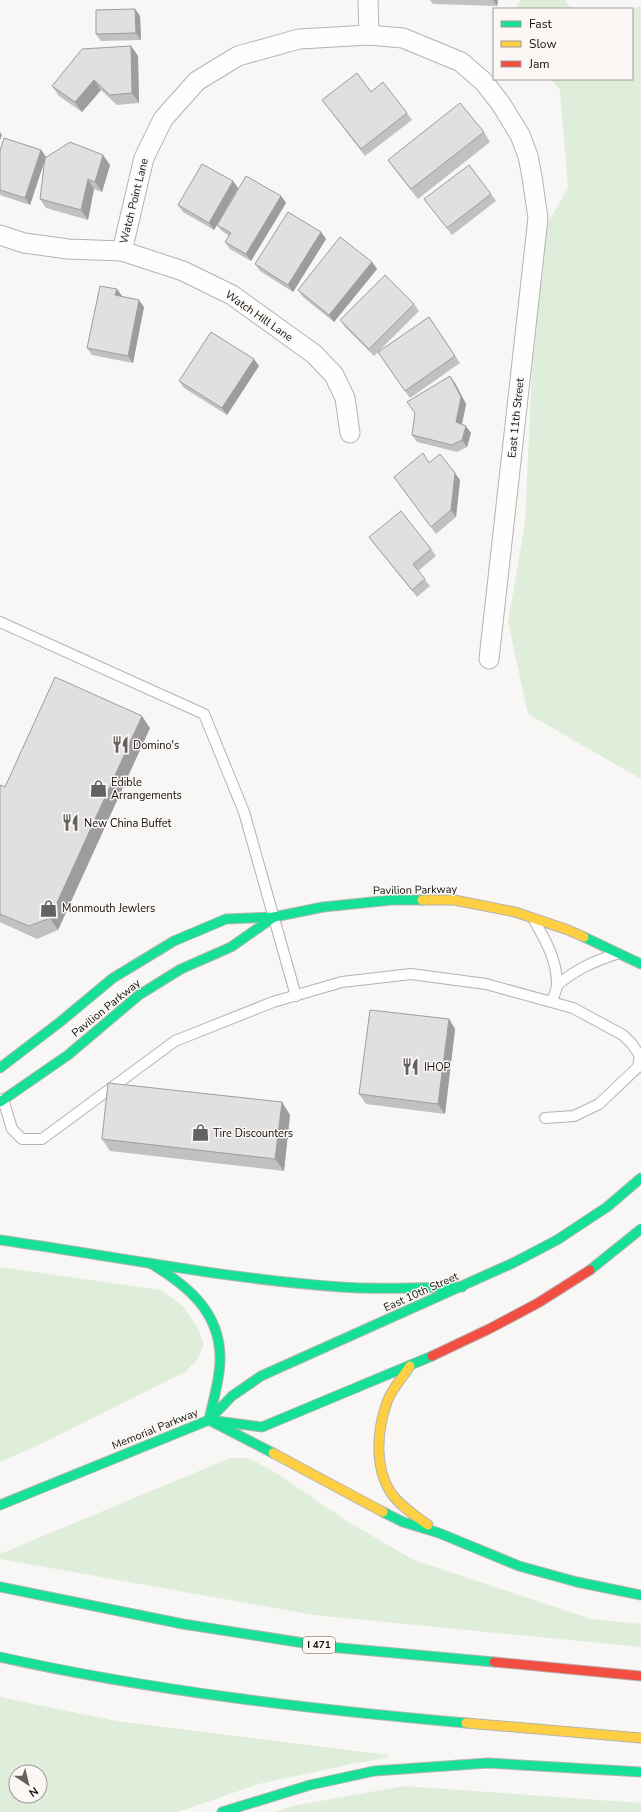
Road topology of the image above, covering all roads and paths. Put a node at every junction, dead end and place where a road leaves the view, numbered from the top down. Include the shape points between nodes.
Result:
1 (368, 0) edge
2 (369, 35) junction
3 (532, 177) joint
4 (0, 236) edge
5 (122, 251) junction
6 (350, 433) dead end
7 (0, 622) edge
8 (490, 659) dead end
9 (274, 917) junction
10 (532, 918) junction
11 (618, 954) junction
12 (641, 964) edge
13 (557, 985) junction
14 (296, 996) junction
15 (552, 1002) junction
16 (0, 1068) edge
17 (1, 1098) edge
18 (545, 1118) dead end
19 (641, 1178) edge
20 (641, 1229) edge
21 (0, 1240) edge
22 (150, 1263) junction
23 (462, 1287) junction
24 (410, 1366) junction
25 (209, 1420) junction
26 (0, 1505) edge
27 (439, 1532) junction
28 (0, 1587) edge
29 (641, 1594) edge
30 (0, 1657) edge
31 (641, 1676) edge
32 (641, 1738) edge
33 (641, 1772) edge
34 (222, 1812) edge

1 - 2 street
2 - 3 street, Watch Point Lane via 403,38 437,51 461,62 484,82 502,104 520,135
2 - 5 street, Watch Point Lane via 299,39 238,56 197,81 163,119 144,158
3 - 8 street, East 11th Street via 538,218
4 - 5 street, Watch Hill Lane via 53,247
5 - 6 street, Watch Hill Lane via 183,270 232,295 314,354 334,375 345,398
7 - 9 lane via 204,714 244,812
9 - 10 main road, Pavilion Parkway via 323,907 392,900 454,900 515,912
9 - 14 lane
9 - 16 main road, Pavilion Parkway via 226,919 174,941 113,978
9 - 17 main road, Pavilion Parkway via 231,947 181,969 140,995 68,1055
10 - 11 main road, Pavilion Parkway via 568,930
10 - 13 lane via 554,961
11 - 12 main road, Pavilion Parkway
11 - 13 lane via 587,964
13 - 15 lane
14 - 15 lane via 342,982 411,974 486,984
14 - 17 lane via 273,1002 175,1041 42,1139 22,1139 12,1129
15 - 18 lane via 573,1008 623,1035 640,1056 638,1067 599,1104 574,1116
19 - 23 main road, East 10th Street via 608,1207 557,1240
20 - 24 main road via 597,1265 538,1303
21 - 22 main road
22 - 23 main road via 325,1286
22 - 25 main road via 178,1279 201,1302 216,1327 220,1360
23 - 25 main road, East 10th Street via 261,1376 232,1396
24 - 25 main road, Memorial Parkway via 262,1427
24 - 27 main road via 387,1401 378,1455 382,1476 392,1494 411,1512
25 - 26 main road, Memorial Parkway
25 - 27 main road via 403,1522
27 - 29 main road via 519,1566 578,1582
28 - 31 main road, I 471 via 183,1624 329,1647
30 - 32 main road via 62,1671 209,1695 392,1716
33 - 34 main road via 488,1763 374,1771 310,1785

